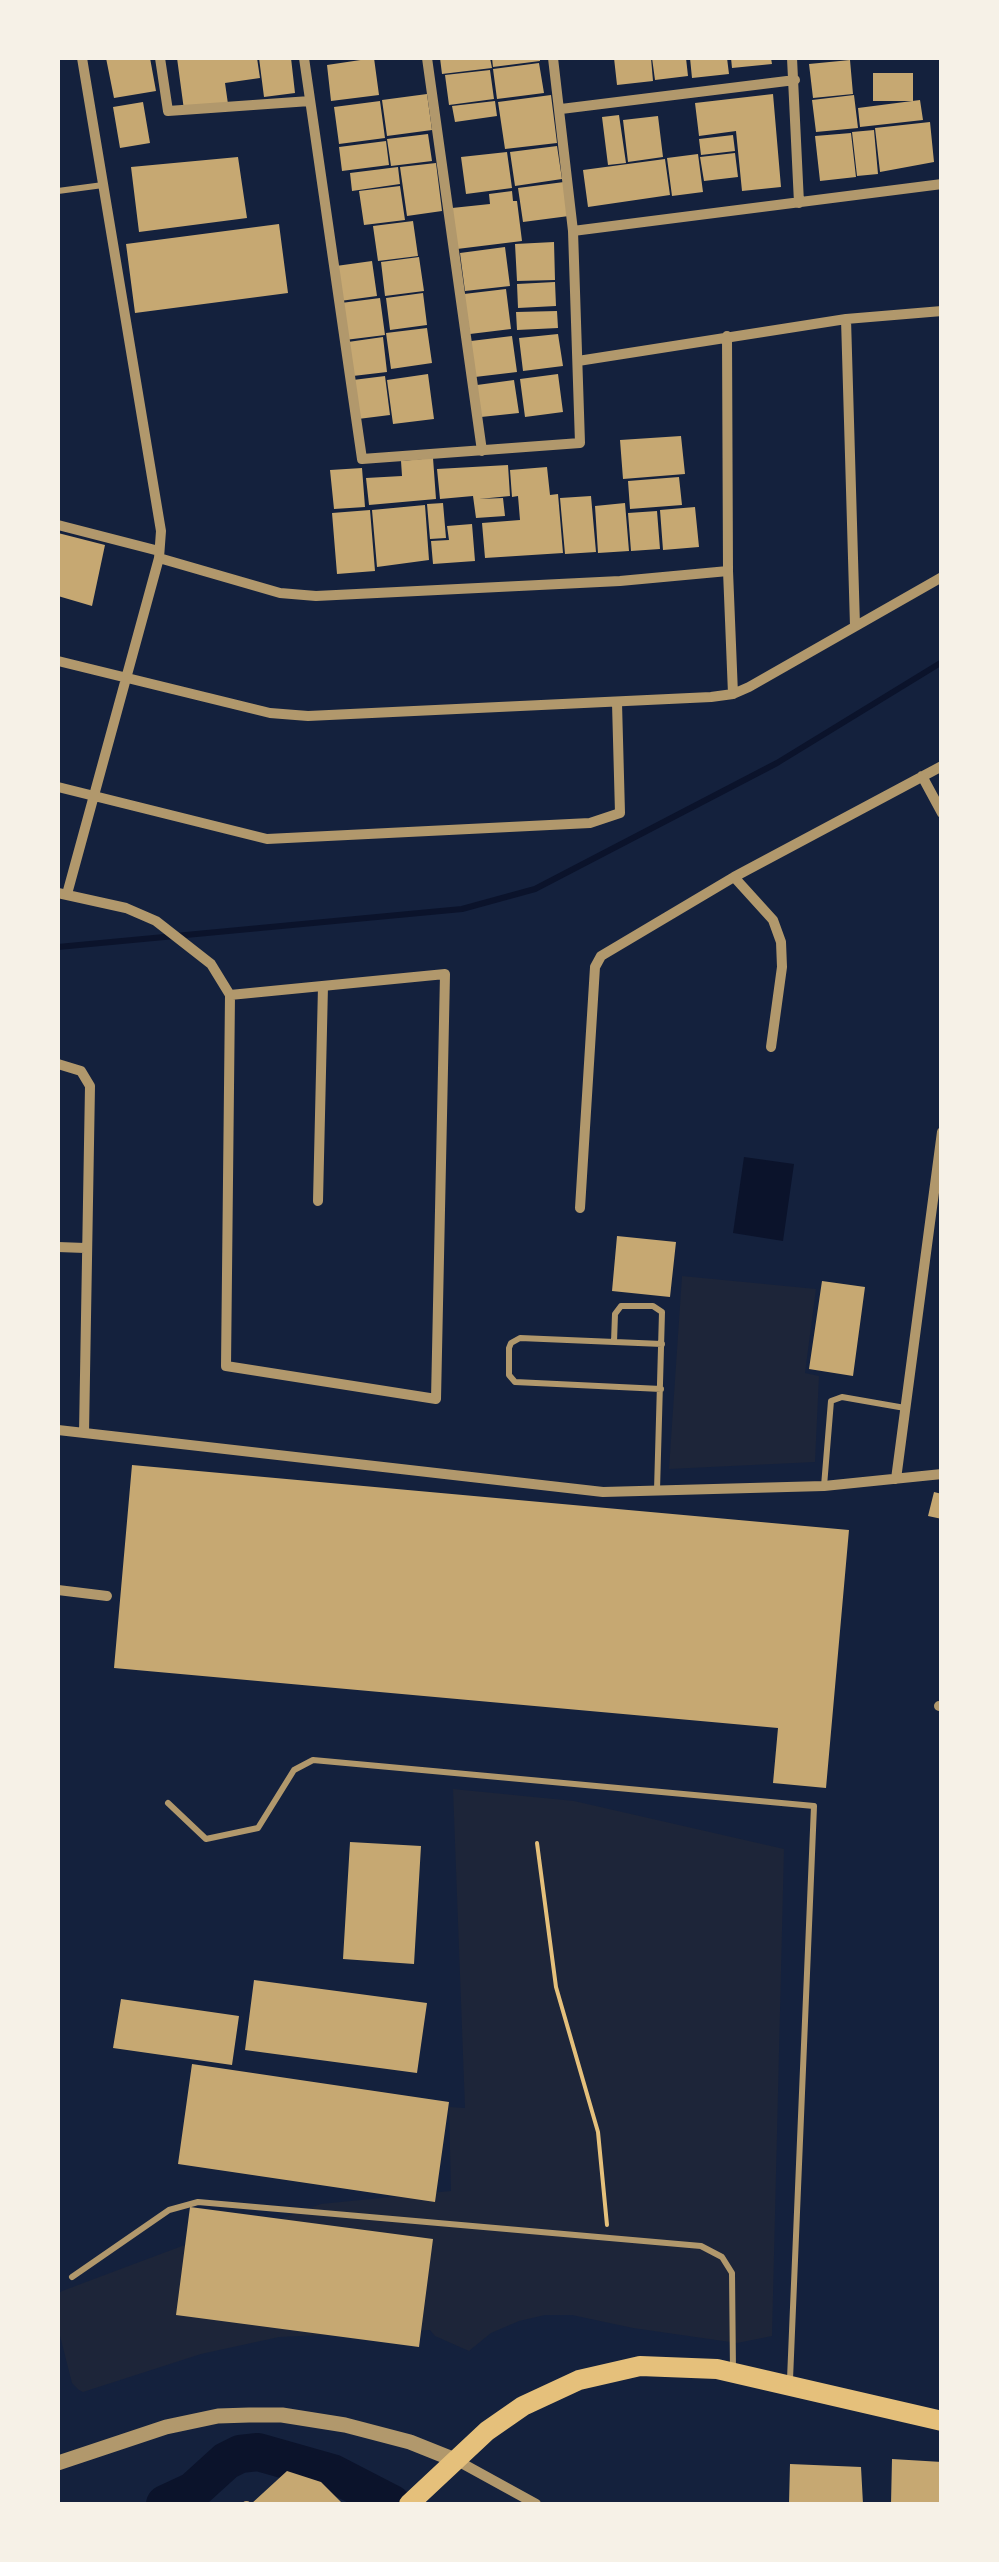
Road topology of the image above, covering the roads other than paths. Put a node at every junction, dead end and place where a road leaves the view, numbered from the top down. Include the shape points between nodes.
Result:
1 (82, 58) edge
2 (160, 58) edge
3 (304, 58) edge
4 (427, 58) edge
5 (552, 58) edge
6 (792, 58) edge
7 (795, 80) junction
8 (310, 100) junction
9 (560, 108) junction
10 (942, 184) edge
11 (103, 185) junction
12 (58, 190) edge
13 (799, 202) junction
14 (573, 231) junction
15 (942, 312) edge
16 (846, 319) junction
17 (727, 336) junction
18 (578, 361) junction
19 (482, 451) junction
20 (58, 525) edge
21 (159, 554) junction
22 (728, 571) junction
23 (942, 577) edge
24 (855, 626) junction
25 (58, 662) edge
26 (126, 678) junction
27 (733, 694) junction
28 (616, 703) junction
29 (942, 766) edge
30 (922, 776) junction
31 (58, 788) edge
32 (93, 796) junction
33 (942, 813) edge
34 (734, 877) junction
35 (62, 894) edge
36 (324, 986) junction
37 (230, 996) junction
38 (771, 1047) dead end
39 (58, 1064) edge
40 (942, 1132) edge
41 (318, 1201) dead end
42 (580, 1208) dead end
43 (58, 1247) edge
44 (84, 1248) junction
45 (614, 1342) junction
46 (662, 1344) junction
47 (661, 1389) junction
48 (905, 1408) junction
49 (58, 1430) edge
50 (84, 1432) junction
51 (942, 1474) edge
52 (896, 1479) junction
53 (824, 1486) junction
54 (657, 1490) junction
55 (58, 1590) edge
56 (107, 1596) dead end
57 (168, 1802) dead end
58 (72, 2277) dead end
59 (734, 2372) junction
60 (789, 2386) junction
61 (942, 2421) edge
62 (455, 2460) junction
63 (58, 2463) edge
64 (409, 2504) edge
65 (536, 2504) edge

1 - 11 street
2 - 8 street via 168,111
3 - 8 street
4 - 19 street
5 - 9 street
6 - 7 street
7 - 9 street
7 - 13 street
8 - 19 street via 362,458
9 - 14 street
10 - 13 street
11 - 12 lane
11 - 21 street
13 - 14 street
14 - 18 street
15 - 16 street
16 - 17 street
16 - 24 street
17 - 18 street
17 - 22 street
18 - 19 street via 580,443
20 - 21 street
21 - 22 street via 280,593 316,596
21 - 26 street
22 - 27 street
23 - 24 street
24 - 27 street
25 - 26 street
26 - 28 street via 308,716
26 - 32 street
27 - 28 street
28 - 32 street via 620,813 590,824 267,840
29 - 30 street
30 - 33 street
30 - 34 street
31 - 32 street
32 - 35 street
34 - 38 street via 773,920 782,942
34 - 42 street via 597,961
35 - 37 street via 156,920 211,964
36 - 37 street
36 - 37 street via 445,974 436,1399 226,1366
36 - 41 street
39 - 44 street via 81,1071 90,1086
40 - 48 street
43 - 44 street
44 - 50 street
45 - 46 lane
45 - 46 lane via 617,1309 653,1306 664,1316
45 - 47 lane via 515,1340 509,1375 520,1383
46 - 47 lane
47 - 54 lane
48 - 52 street
48 - 53 lane via 842,1397 831,1401
49 - 50 street
50 - 54 street via 603,1492
51 - 52 street
52 - 53 street
53 - 54 street
55 - 56 street
57 - 60 lane via 206,1839 258,1828 294,1770 312,1760 814,1806
58 - 59 lane via 169,2210 198,2202 701,2246 722,2257 732,2272
59 - 60 highway
59 - 62 highway via 660,2366 580,2380 523,2406
60 - 61 highway
62 - 63 street via 346,2425 248,2414 166,2427
62 - 64 highway
62 - 65 street

